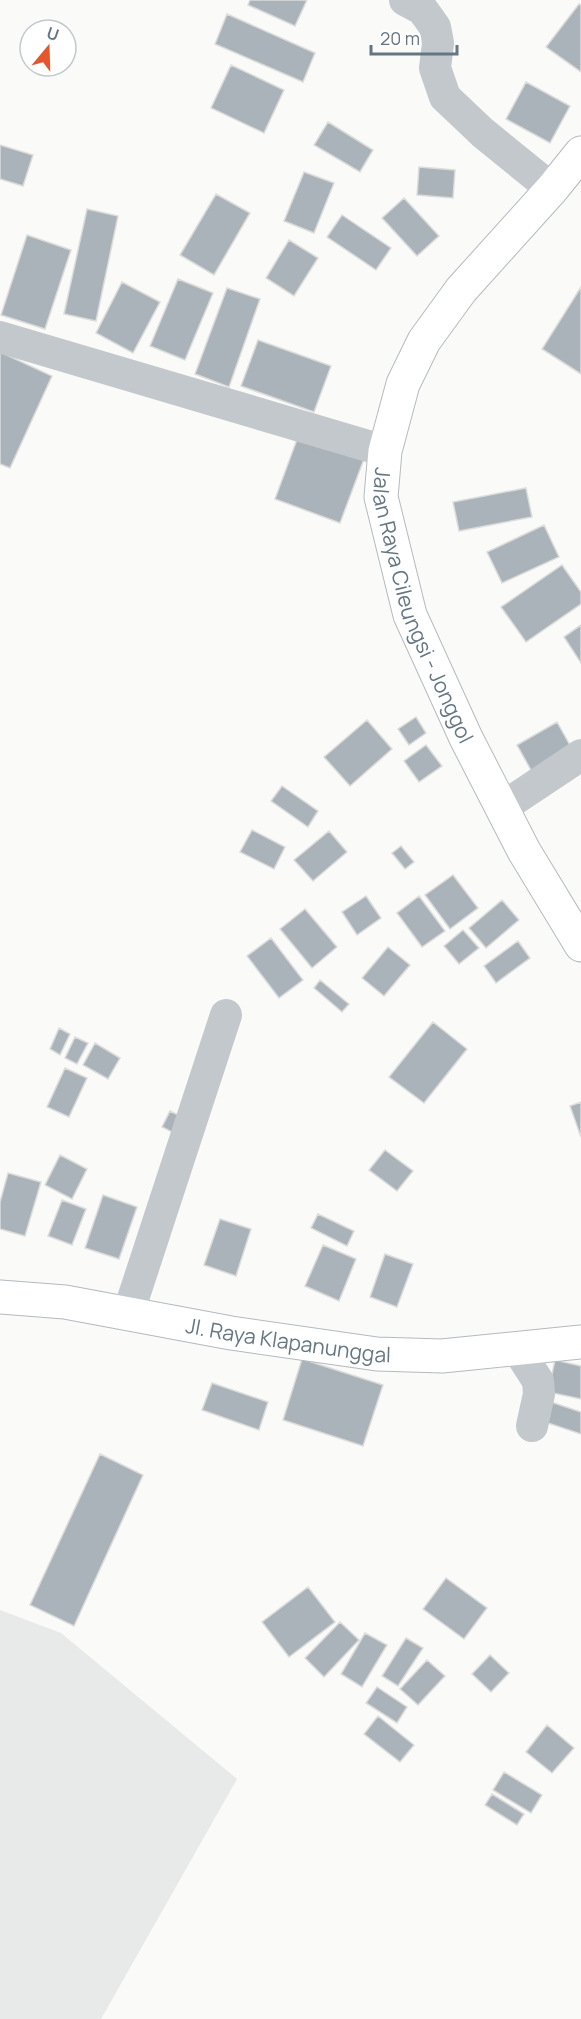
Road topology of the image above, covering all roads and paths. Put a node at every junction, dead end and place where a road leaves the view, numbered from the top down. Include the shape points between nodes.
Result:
1 (405, 0) edge
2 (581, 153) edge
3 (552, 189) junction
4 (0, 337) edge
5 (385, 451) junction
6 (581, 755) edge
7 (503, 807) junction
8 (581, 945) edge
9 (226, 1015) dead end
10 (0, 1297) edge
11 (128, 1314) junction
12 (581, 1342) edge
13 (517, 1348) junction
14 (532, 1426) dead end

1 - 3 street via 422,9 435,27 435,68 445,97
2 - 3 main road, Jalan Raya Cileungsi - Jonggol
3 - 5 main road, Jalan Raya Cileungsi - Jonggol via 461,290 424,341 402,384
4 - 5 street
5 - 7 main road, Jalan Raya Cileungsi - Jonggol via 381,497 410,615 466,738
6 - 7 street
7 - 8 main road, Jalan Raya Cileungsi - Jonggol via 524,851
9 - 11 street
10 - 11 main road, Jl. Raya Klapanunggal via 65,1302
11 - 13 main road, Jl. Raya Klapanunggal via 376,1354 442,1356
12 - 13 main road, Jl. Raya Klapanunggal
13 - 14 street via 538,1381

